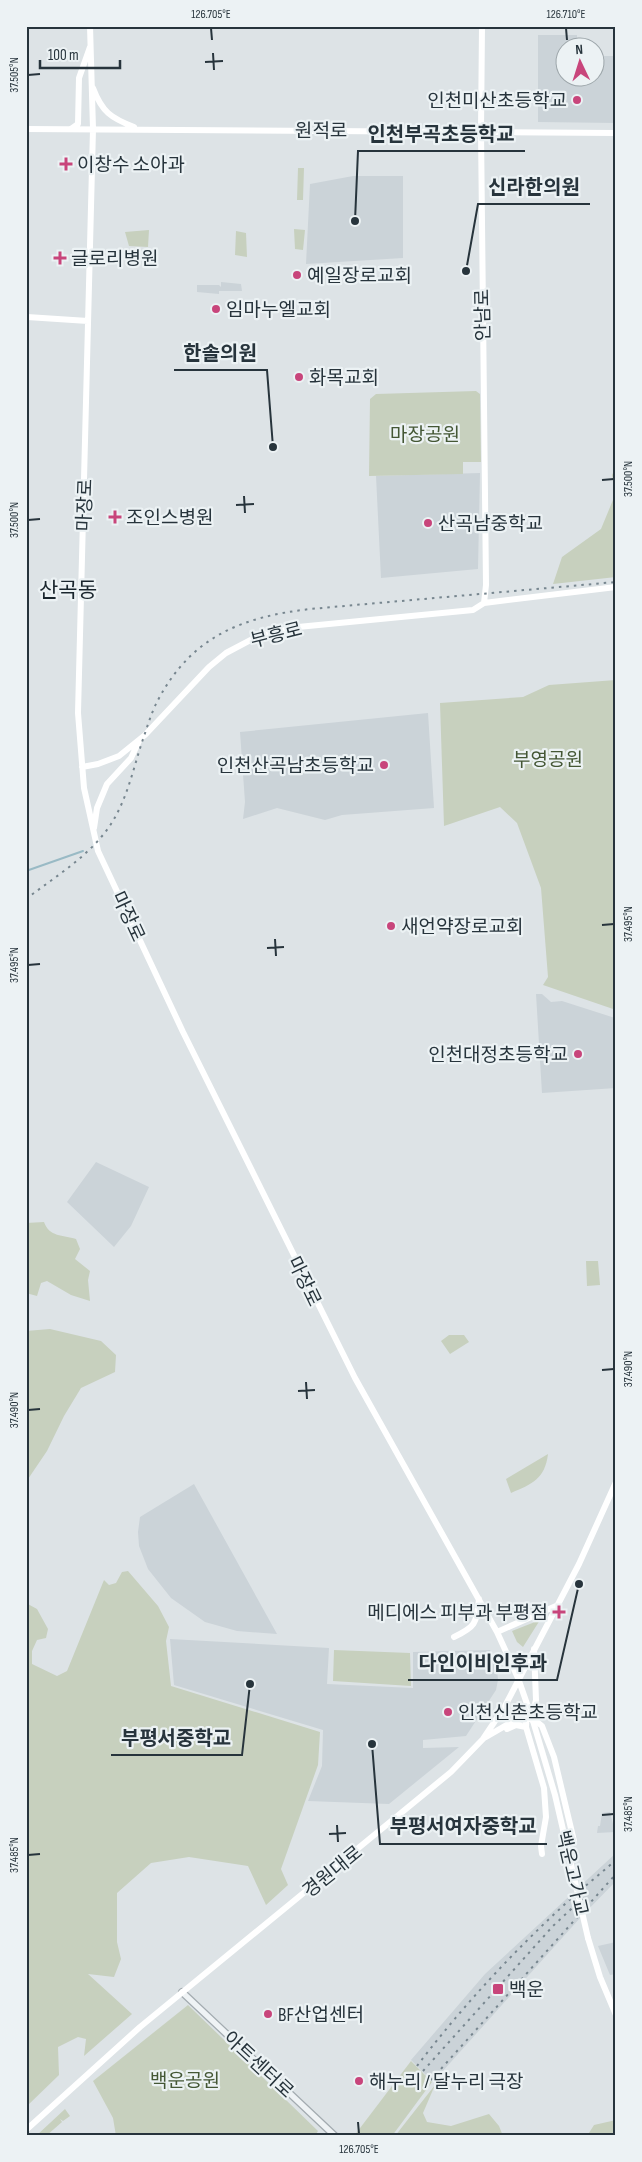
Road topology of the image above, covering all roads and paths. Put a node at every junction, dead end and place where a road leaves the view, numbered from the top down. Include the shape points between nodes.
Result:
1 (90, 26) edge
2 (482, 26) edge
3 (90, 46) junction
4 (92, 83) junction
5 (26, 129) edge
6 (70, 129) junction
7 (92, 129) junction
8 (138, 129) junction
9 (481, 131) junction
10 (616, 132) edge
11 (27, 317) edge
12 (88, 322) junction
13 (616, 587) edge
14 (484, 603) junction
15 (140, 738) junction
16 (82, 766) junction
17 (93, 832) junction
18 (616, 1482) edge
19 (479, 1599) junction
20 (556, 1606) junction
21 (497, 1632) junction
22 (454, 1637) dead end
23 (534, 1648) junction
24 (518, 1678) junction
25 (530, 1719) junction
26 (526, 1727) junction
27 (483, 1739) junction
28 (574, 1841) dead end
29 (542, 1854) dead end
30 (182, 1992) junction
31 (616, 2015) edge
32 (26, 2130) edge
33 (335, 2136) edge

1 - 3 main road, 마장로
2 - 9 main road, 안남로
3 - 4 main road, 마장로
3 - 6 main road via 79,78 78,124
4 - 7 main road, 마장로
4 - 8 main road via 99,104 108,114
5 - 6 main road, 원적로
6 - 7 main road, 원적로
7 - 8 main road, 원적로
7 - 12 main road, 마장로
8 - 9 main road, 원적로
9 - 10 main road, 원적로
9 - 14 main road, 안남로
11 - 12 main road
12 - 16 main road, 마장로 via 78,713
13 - 14 main road, 부흥로
14 - 15 main road, 부흥로 via 473,610 298,627 258,636 226,653 209,667
15 - 16 main road, 부흥로 via 107,762
15 - 17 main road via 131,758 107,784 97,808
16 - 17 main road, 마장로
17 - 19 main road, 마장로 via 98,851 183,1032 307,1284 355,1378
18 - 20 main road, 경원대로
19 - 21 main road, 마장로
19 - 22 main road via 474,1624 470,1630
20 - 21 main road
20 - 23 main road, 경원대로
21 - 24 main road, 마장로
23 - 24 main road, 경원대로
23 - 25 main road via 536,1700
24 - 25 main road, 마장로
24 - 27 main road, 경원대로 via 505,1706
25 - 26 main road
25 - 27 main road via 515,1720
25 - 28 main road via 542,1726 554,1757
25 - 31 main road, 백운고가교, bridge via 555,1795 588,1938
26 - 27 main road via 516,1725
26 - 29 main road via 544,1788 546,1818
27 - 30 main road, 경원대로 via 452,1772
30 - 32 main road, 경원대로
30 - 33 street, 아트센터로

